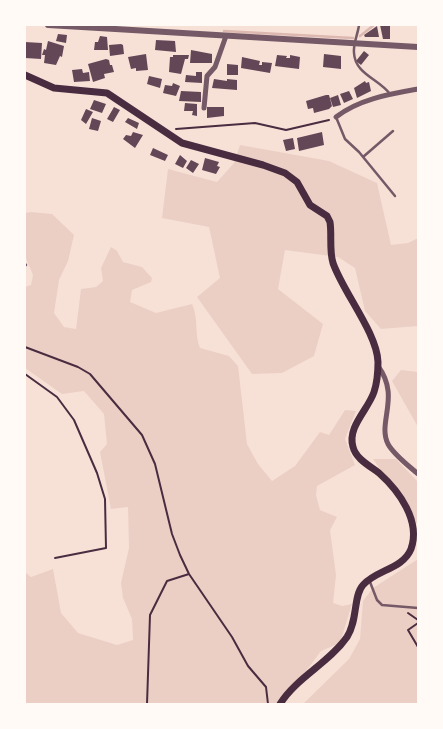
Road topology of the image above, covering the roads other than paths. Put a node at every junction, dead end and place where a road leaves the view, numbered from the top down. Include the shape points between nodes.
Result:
1 (48, 25) edge
2 (360, 25) edge
3 (226, 36) junction
4 (355, 43) junction
5 (418, 47) edge
6 (25, 75) edge
7 (418, 90) edge
8 (390, 94) junction
9 (204, 108) dead end
10 (336, 118) joint
11 (393, 131) dead end
12 (363, 157) junction
13 (395, 196) dead end
14 (378, 366) junction
15 (418, 474) edge
16 (369, 579) junction
17 (418, 608) edge
18 (280, 704) edge

1 - 3 street
2 - 4 lane
3 - 4 street
3 - 9 street via 215,67 207,76
4 - 5 street
4 - 8 lane via 356,62
6 - 14 main road via 54,88 107,93 182,143 263,165 294,179 310,205 329,219 333,263 372,341
7 - 8 street
8 - 10 street via 362,103
10 - 12 lane via 345,139
11 - 12 lane
12 - 13 lane
14 - 15 street via 384,373 390,401 385,431 387,441
14 - 16 main road via 374,393 354,428 352,445 402,500 411,517 413,533 411,549 405,558
16 - 17 lane via 382,605
16 - 18 main road via 360,589 353,627 345,640 294,686

